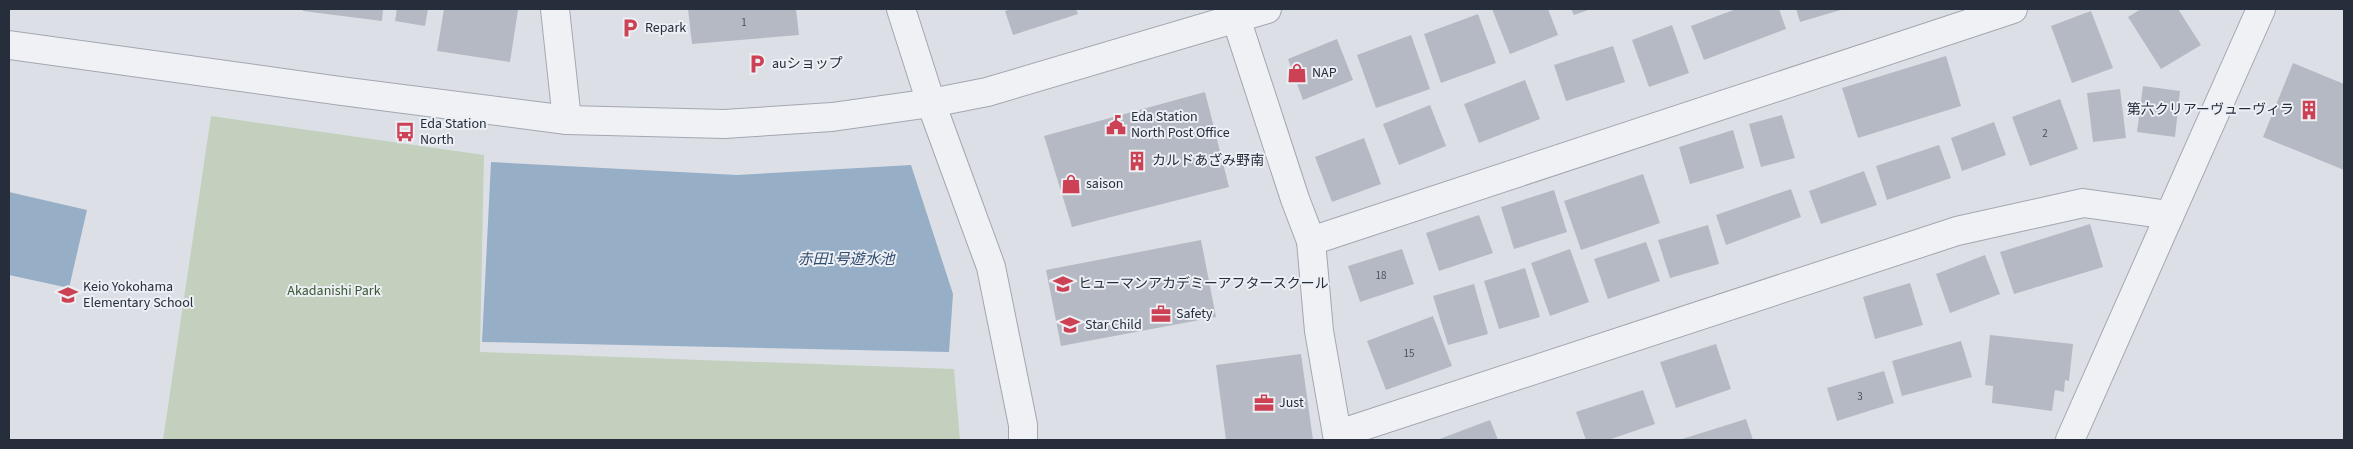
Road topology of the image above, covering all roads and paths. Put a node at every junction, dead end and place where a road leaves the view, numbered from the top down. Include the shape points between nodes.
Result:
1 (555, 9) edge
2 (901, 9) edge
3 (1267, 9) edge
4 (2013, 9) edge
5 (2261, 9) edge
6 (1234, 14) edge
7 (9, 45) edge
8 (931, 104) junction
9 (567, 120) junction
10 (2169, 215) junction
11 (1311, 242) junction
12 (1339, 437) edge
13 (1022, 440) edge
14 (2070, 440) edge

1 - 9 street
2 - 8 street
3 - 6 street
4 - 11 street
5 - 10 street
6 - 8 street via 987,92
6 - 11 street
7 - 9 street
8 - 9 street via 832,117 724,124
8 - 13 street via 991,267 1023,425
10 - 12 street via 2083,203 1957,231
10 - 14 street
11 - 12 street via 1319,331

